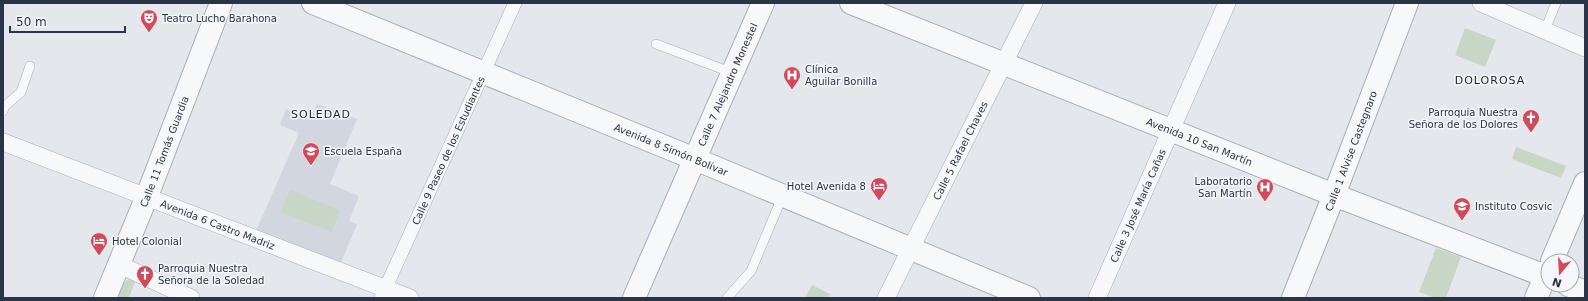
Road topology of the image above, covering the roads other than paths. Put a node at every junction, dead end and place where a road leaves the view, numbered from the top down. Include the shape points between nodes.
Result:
1 (221, 3) edge
2 (313, 3) edge
3 (515, 3) edge
4 (763, 3) edge
5 (851, 3) edge
6 (1034, 3) edge
7 (1227, 3) edge
8 (1407, 3) edge
9 (1481, 3) edge
10 (1556, 3) edge
11 (1545, 30) junction
12 (656, 44) dead end
13 (1585, 48) edge
14 (1003, 62) junction
15 (30, 66) dead end
16 (484, 72) junction
17 (733, 73) junction
18 (3, 111) edge
19 (1171, 129) junction
20 (3, 142) edge
21 (695, 159) junction
22 (1585, 183) edge
23 (783, 195) junction
24 (1334, 195) junction
25 (146, 196) junction
26 (911, 249) junction
27 (1556, 253) edge
28 (118, 264) junction
29 (1540, 268) edge
30 (383, 293) edge
31 (105, 298) edge
32 (190, 298) edge
33 (410, 298) edge
34 (634, 298) edge
35 (726, 298) edge
36 (886, 298) edge
37 (1029, 298) edge
38 (1098, 298) edge
39 (1293, 298) edge

1 - 25 street, Calle 11 Tomás Guardia
2 - 16 street, Avenida 8 Simón Bolívar
3 - 16 street, Calle 9 Paseo de los Estudiantes
4 - 17 street, Calle 7 Alejandro Monestel
5 - 14 street, Avenida 10 San Martín
6 - 14 street, Calle 5 Rafael Chaves
7 - 19 street, Calle 3 José María Cañas
8 - 24 street, Calle 1 Alvise Castegnaro
9 - 11 street
10 - 11 lane
11 - 13 street
12 - 17 lane
14 - 19 street, Avenida 10 San Martín
14 - 26 street, Calle 5 Rafael Chaves
15 - 18 lane via 21,92
16 - 21 street, Avenida 8 Simón Bolívar
16 - 30 street, Calle 9 Paseo de los Estudiantes
17 - 21 street, Calle 7 Alejandro Monestel
19 - 24 street, Avenida 10 San Martín
19 - 38 street, Calle 3 José María Cañas
20 - 25 street, Avenida 6 Castro Madriz
21 - 23 street, Avenida 8 Simón Bolívar
21 - 34 street, Calle 7 Alejandro Monestel
22 - 27 street
23 - 26 street, Avenida 8 Simón Bolívar
23 - 35 lane via 751,271
24 - 29 street, Avenida 10 San Martín
24 - 39 street, Calle 1 Alvise Castegnaro
25 - 28 street, Calle 11 Tomás Guardia
25 - 30 street, Avenida 6 Castro Madriz
26 - 36 street, Calle 5 Rafael Chaves
26 - 37 street, Avenida 8 Simón Bolívar
28 - 31 street, Calle 11 Tomás Guardia
28 - 32 street
30 - 33 street, Avenida 6 Castro Madriz

